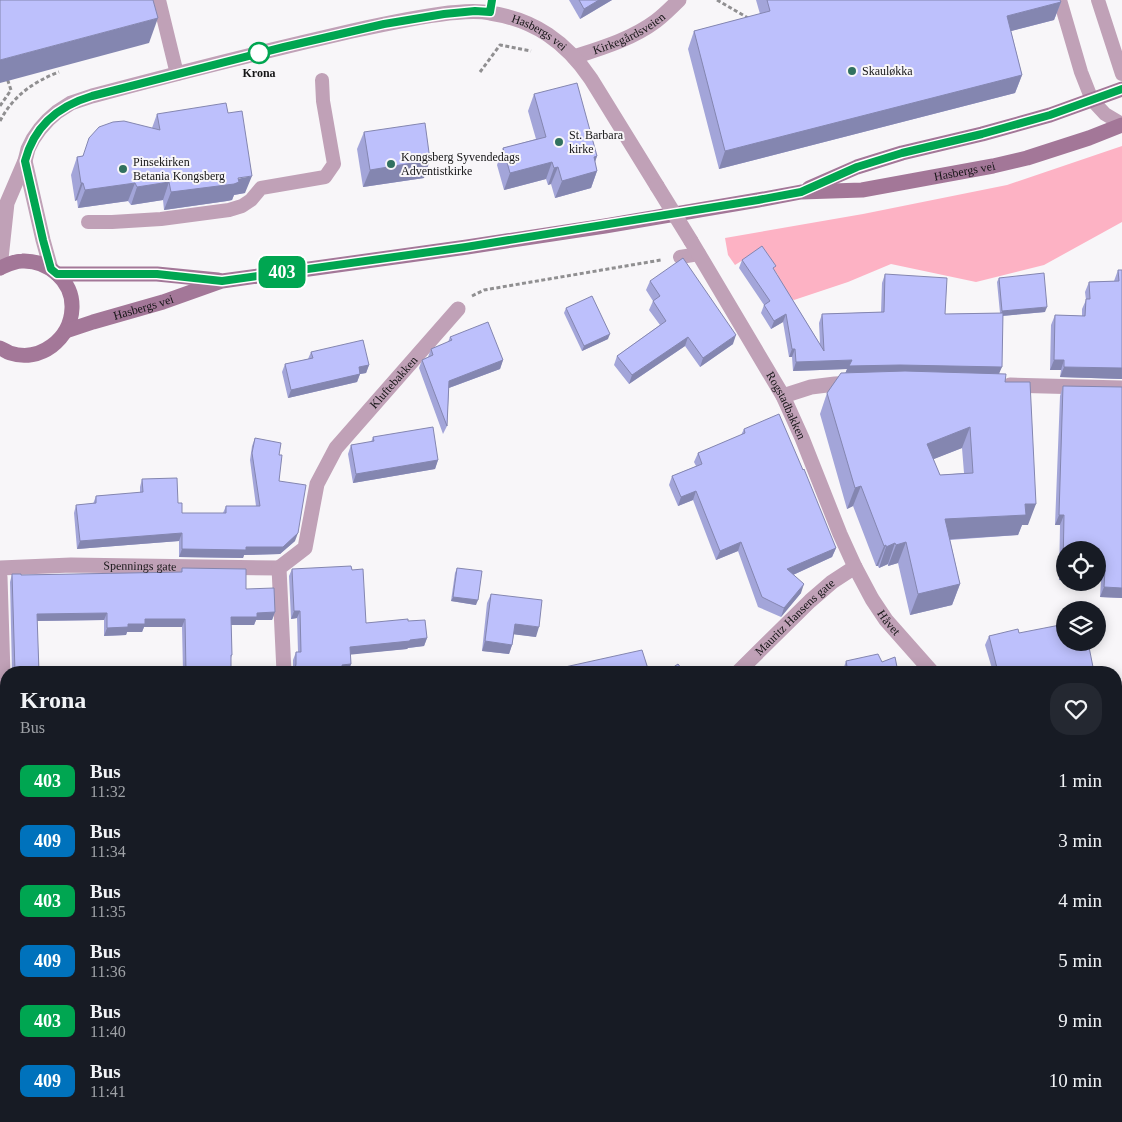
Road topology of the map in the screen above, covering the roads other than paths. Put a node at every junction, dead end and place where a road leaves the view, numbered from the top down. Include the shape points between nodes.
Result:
1 (159, 0) edge
2 (679, 0) edge
3 (1060, 0) edge
4 (1098, 0) edge
5 (491, 6) edge
6 (574, 57) junction
7 (177, 74) junction
8 (1122, 74) edge
9 (322, 80) dead end
10 (1122, 89) edge
11 (1092, 100) junction
12 (1122, 125) edge
13 (25, 161) junction
14 (801, 192) junction
15 (88, 222) dead end
16 (695, 247) junction
17 (680, 256) road end
18 (0, 268) edge
19 (54, 271) junction
20 (222, 281) junction
21 (458, 309) road end
22 (66, 332) junction
23 (0, 348) edge
24 (862, 383) edge
25 (995, 384) edge
26 (1122, 388) edge
27 (783, 396) junction
28 (855, 567) junction
29 (0, 568) edge
30 (279, 568) junction
31 (0, 577) edge
32 (3, 666) edge
33 (284, 666) edge
34 (744, 666) edge
35 (926, 666) edge

1 - 7 lane
2 - 6 street, Kirkegårdsveien via 656,21 634,34
3 - 11 lane
4 - 8 lane
5 - 6 street, Hasbergs vei via 543,30
5 - 7 street, Hasbergs vei via 384,24
6 - 16 street, Rogstadbakken, bridge via 584,68
7 - 13 street, Hasbergs vei via 92,96 65,107 40,129
9 - 15 lane via 334,164 325,177 261,188 251,200 229,210 161,219
10 - 11 street, Hasbergs vei
11 - 12 lane
11 - 14 street, Hasbergs vei via 1019,124 857,167
12 - 14 street, Hasbergs vei via 1059,148 994,166 862,190
13 - 18 street, Hasbergs vei via 6,202
13 - 19 street via 43,240
14 - 20 street, Hasbergs vei via 466,247
16 - 17 lane
16 - 27 street, Rogstadbakken
18 - 19 street, Hasbergs vei via 10,263 31,261
19 - 20 street, Hasbergs vei via 157,274
19 - 22 street via 70,295 72,307
20 - 22 street, Hasbergs vei
21 - 30 street, Kluftebakken via 336,448 318,484 305,548
22 - 23 street, Hasbergs vei via 48,350 36,354 10,353
24 - 27 street via 816,386
25 - 26 street
27 - 28 street, Rogstadbakken
28 - 34 street, Mauritz Hansens gate via 810,601
28 - 35 street, Håvet via 886,620
29 - 30 street, Spennings gate via 71,565
30 - 33 street
31 - 32 street

